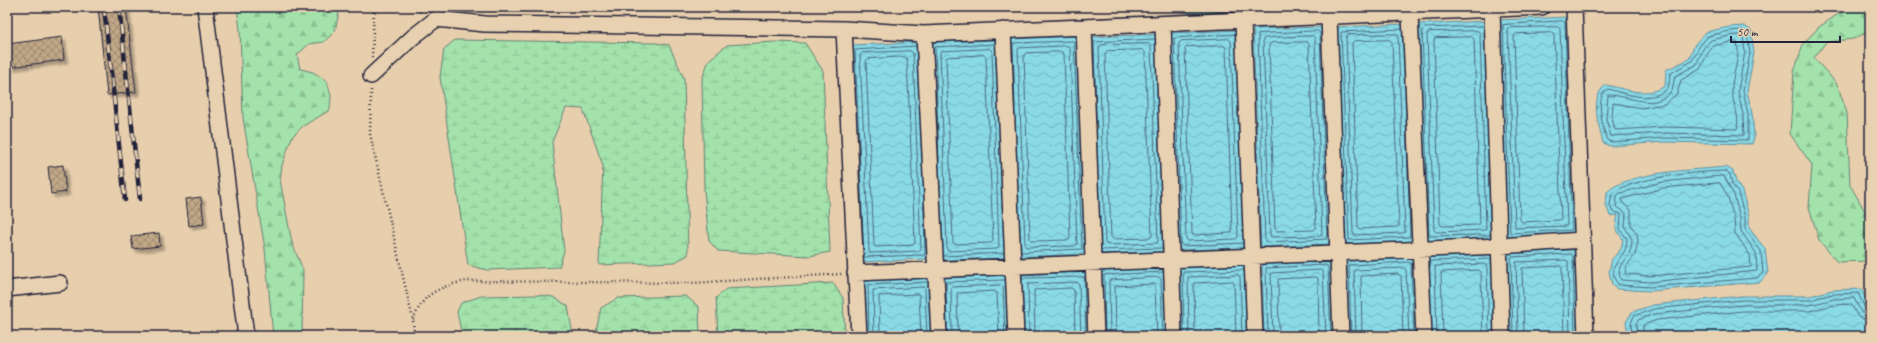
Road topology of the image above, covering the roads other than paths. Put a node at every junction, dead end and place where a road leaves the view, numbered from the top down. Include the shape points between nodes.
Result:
1 (205, 7) edge
2 (1542, 7) edge
3 (1574, 7) edge
4 (1409, 10) edge
5 (1492, 10) junction
6 (1329, 17) junction
7 (1243, 21) junction
8 (1163, 24) junction
9 (1084, 27) junction
10 (844, 29) junction
11 (1004, 30) junction
12 (924, 34) junction
13 (371, 76) road end
14 (1582, 240) junction
15 (1500, 246) junction
16 (1420, 249) junction
17 (1338, 252) junction
18 (1252, 256) junction
19 (1171, 259) junction
20 (1093, 262) junction
21 (1013, 265) junction
22 (936, 269) junction
23 (855, 273) junction
24 (60, 283) dead end
25 (7, 289) edge
26 (246, 336) edge
27 (859, 336) edge
28 (939, 336) edge
29 (1016, 336) edge
30 (1096, 336) edge
31 (1174, 336) edge
32 (1255, 336) edge
33 (1341, 336) edge
34 (1424, 336) edge
35 (1502, 336) edge
36 (1586, 336) edge

1 - 26 lane
2 - 5 lane
3 - 14 lane
4 - 5 lane
4 - 6 lane
4 - 16 lane
5 - 15 lane
6 - 7 lane
6 - 17 lane
7 - 8 lane
7 - 18 lane
8 - 9 lane
8 - 19 lane
9 - 11 lane
9 - 20 lane
10 - 12 lane
10 - 13 lane via 486,24 436,20 413,37
10 - 23 lane
11 - 12 lane
11 - 21 lane
12 - 22 lane
14 - 15 lane
14 - 36 lane
15 - 16 lane
15 - 35 lane
16 - 17 lane
16 - 34 lane
17 - 18 lane
17 - 33 lane
18 - 19 lane
18 - 32 lane
19 - 20 lane
19 - 31 lane
20 - 21 lane
20 - 30 lane
21 - 22 lane
21 - 29 lane
22 - 23 lane
22 - 28 lane
23 - 27 lane
24 - 25 lane

